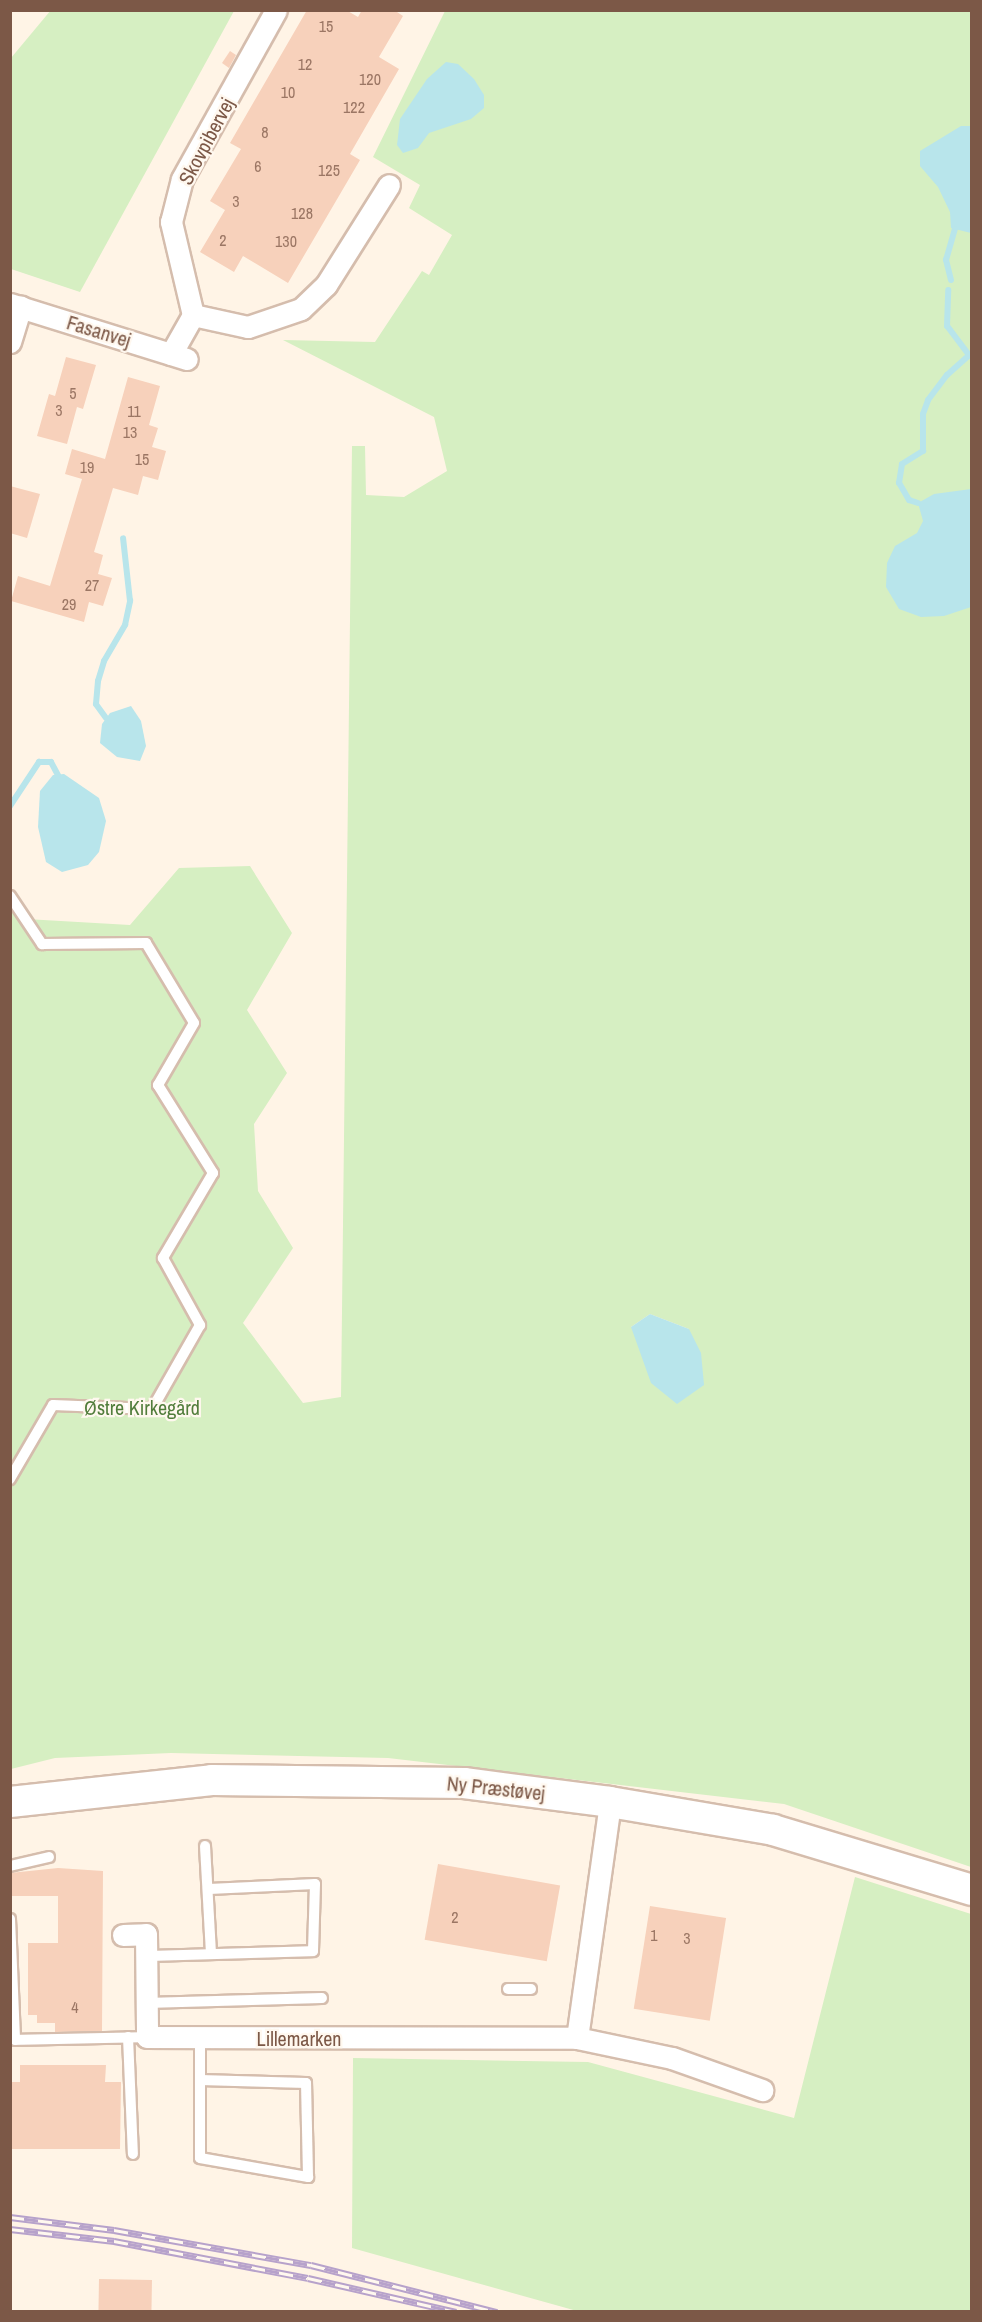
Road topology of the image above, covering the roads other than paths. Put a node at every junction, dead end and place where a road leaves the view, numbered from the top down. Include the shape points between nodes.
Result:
1 (276, 10) edge
2 (389, 185) dead end
3 (16, 305) edge
4 (193, 315) junction
5 (10, 342) edge
6 (10, 896) edge
7 (10, 1479) edge
8 (10, 1802) edge
9 (610, 1802) junction
10 (205, 1846) dead end
11 (49, 1857) dead end
12 (10, 1866) edge
13 (209, 1889) junction
14 (972, 1890) edge
15 (10, 1920) edge
16 (123, 1935) dead end
17 (211, 1954) junction
18 (146, 1956) junction
19 (508, 1989) dead end
20 (531, 1989) dead end
21 (322, 1998) dead end
22 (146, 2003) junction
23 (137, 2037) junction
24 (200, 2038) junction
25 (577, 2038) junction
26 (200, 2080) junction
27 (762, 2090) dead end
28 (134, 2154) dead end

1 - 4 street, Skovpibervej via 182,179 171,222
2 - 4 street via 326,285 302,309 248,327
3 - 4 street, Fasanvej via 179,356
3 - 5 street
6 - 7 lane via 42,944 146,943 194,1023 158,1085 213,1173 163,1258 200,1325 152,1409 53,1405
8 - 9 street, Ny Præstøvej via 173,1782 319,1779 464,1783
9 - 14 street, Ny Præstøvej via 773,1830
9 - 25 street
10 - 13 lane
11 - 12 lane
13 - 17 lane
13 - 17 lane via 315,1884 313,1951
15 - 23 lane via 15,2040
16 - 18 street via 146,1934
17 - 18 lane
18 - 22 street
19 - 20 lane
21 - 22 lane
22 - 23 street
23 - 24 street, Lillemarken
23 - 28 lane
24 - 25 street, Lillemarken
24 - 26 lane
25 - 27 street, Lillemarken via 672,2058
26 - 26 lane via 200,2158 308,2177 306,2083

